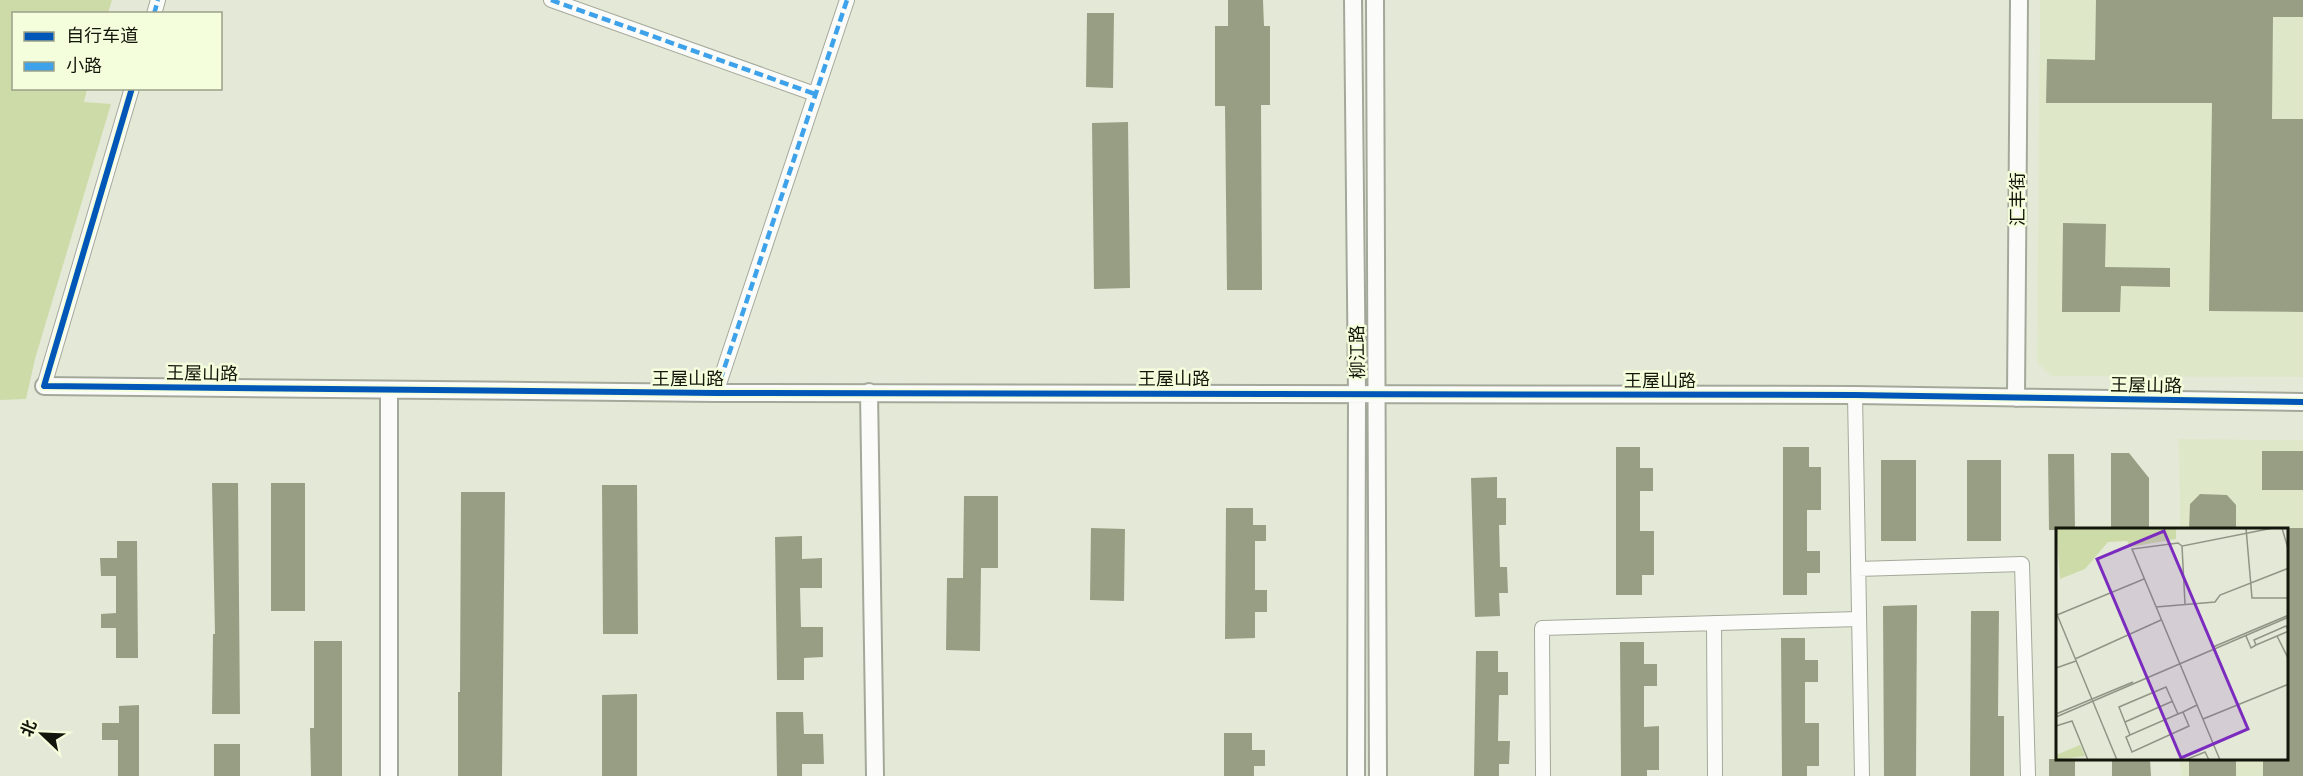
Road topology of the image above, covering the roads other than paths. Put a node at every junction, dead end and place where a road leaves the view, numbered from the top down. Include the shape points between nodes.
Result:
1 (551, 0) edge
2 (847, 0) edge
3 (1353, 0) edge
4 (1375, 0) edge
5 (2019, 0) edge
6 (131, 90) edge
7 (815, 94) junction
8 (44, 386) joint
9 (389, 390) junction
10 (868, 392) junction
11 (716, 393) junction
12 (1378, 393) junction
13 (1357, 394) junction
14 (1855, 395) junction
15 (2016, 398) junction
16 (2303, 402) edge
17 (1858, 569) junction
18 (1859, 619) junction
19 (1714, 623) junction
20 (389, 776) edge
21 (875, 776) edge
22 (1356, 776) edge
23 (1378, 776) edge
24 (1543, 776) edge
25 (1715, 776) edge
26 (1862, 776) edge
27 (2028, 776) edge

1 - 7 street
2 - 7 street
3 - 13 street, 柳江路
4 - 12 street, 柳江路
5 - 15 street, 汇丰街
6 - 8 street
7 - 11 street
8 - 9 street, 王屋山路
9 - 11 street, 王屋山路
9 - 20 street
10 - 11 street, 王屋山路
10 - 13 street, 王屋山路
10 - 21 street
12 - 13 street, 王屋山路
12 - 14 street, 王屋山路
12 - 23 street, 柳江路
13 - 22 street, 柳江路
14 - 15 street, 王屋山路
14 - 17 street
15 - 16 street, 王屋山路
17 - 18 street
17 - 27 street via 2022,564
18 - 19 street
18 - 26 street
19 - 24 street via 1542,628
19 - 25 street

